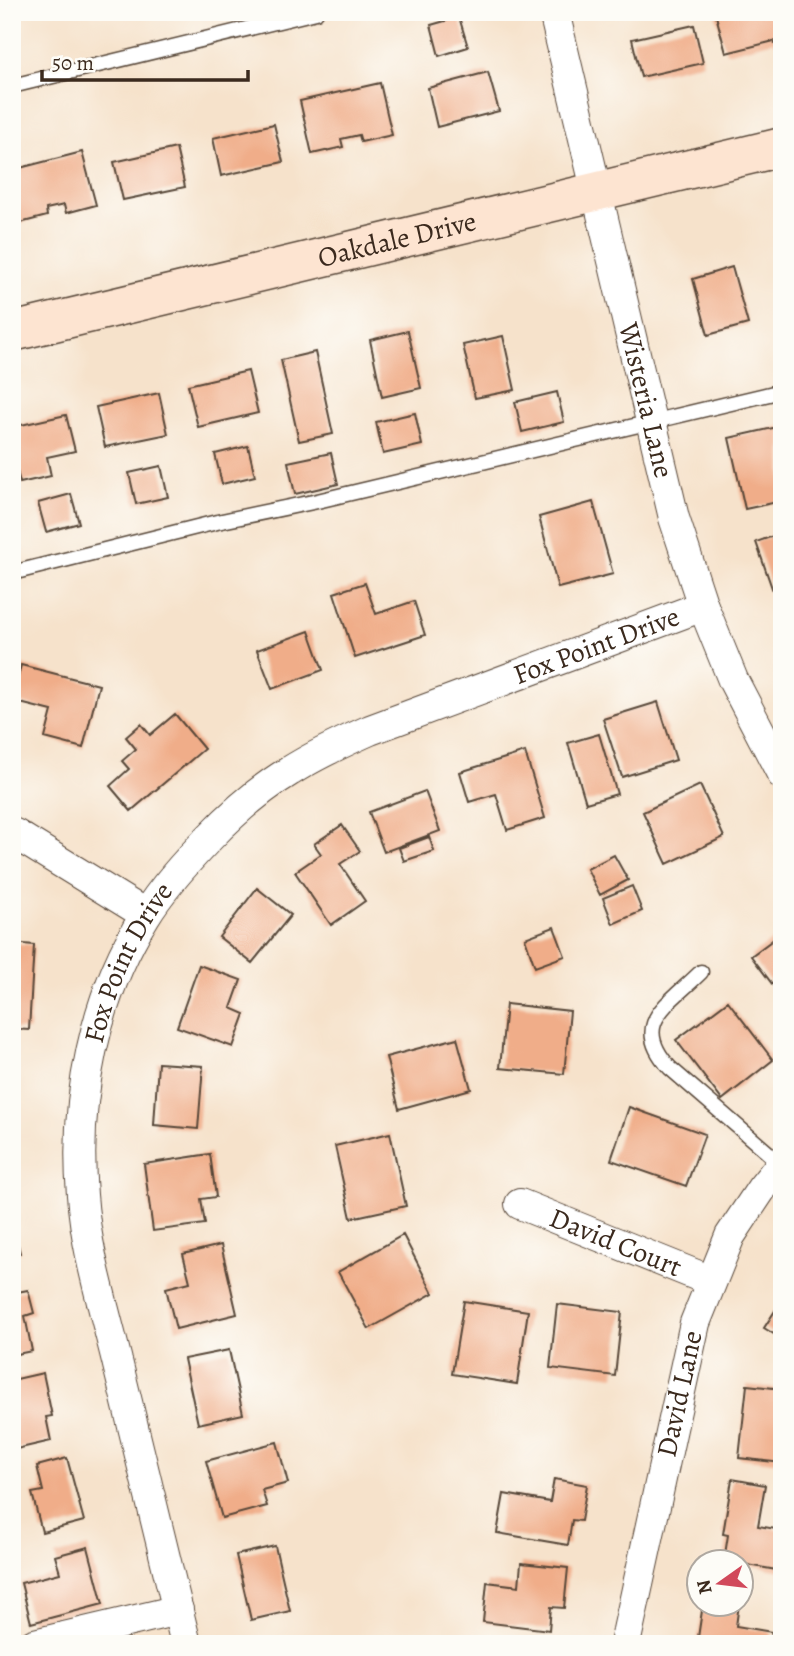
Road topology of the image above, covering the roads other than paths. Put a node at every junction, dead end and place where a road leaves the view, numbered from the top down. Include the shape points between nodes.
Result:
1 (316, 12) edge
2 (554, 12) edge
3 (12, 86) edge
4 (782, 147) edge
5 (597, 191) junction
6 (12, 332) edge
7 (782, 391) edge
8 (651, 422) junction
9 (12, 573) edge
10 (703, 606) junction
11 (782, 774) edge
12 (15, 834) dead end
13 (145, 914) junction
14 (701, 972) dead end
15 (781, 1163) edge
16 (520, 1204) dead end
17 (711, 1282) junction
18 (178, 1610) junction
19 (34, 1644) edge
20 (186, 1644) edge
21 (625, 1644) edge

1 - 3 lane
2 - 5 street, Wisteria Lane
4 - 5 street, Oakdale Drive
5 - 6 street, Oakdale Drive
5 - 8 street, Wisteria Lane
7 - 8 lane
8 - 9 lane
8 - 10 street, Wisteria Lane via 674,518
10 - 11 street, Wisteria Lane via 733,680
10 - 13 street, Fox Point Drive via 334,746 290,771 227,820 187,860
12 - 13 street
13 - 18 street, Fox Point Drive via 115,975 85,1084 80,1140 82,1198 94,1267
14 - 15 lane via 653,1020 651,1038 657,1054
15 - 17 street, David Lane via 730,1236
16 - 17 street, David Court
17 - 21 street, David Lane via 695,1323
18 - 19 street
18 - 20 street, Fox Point Drive

